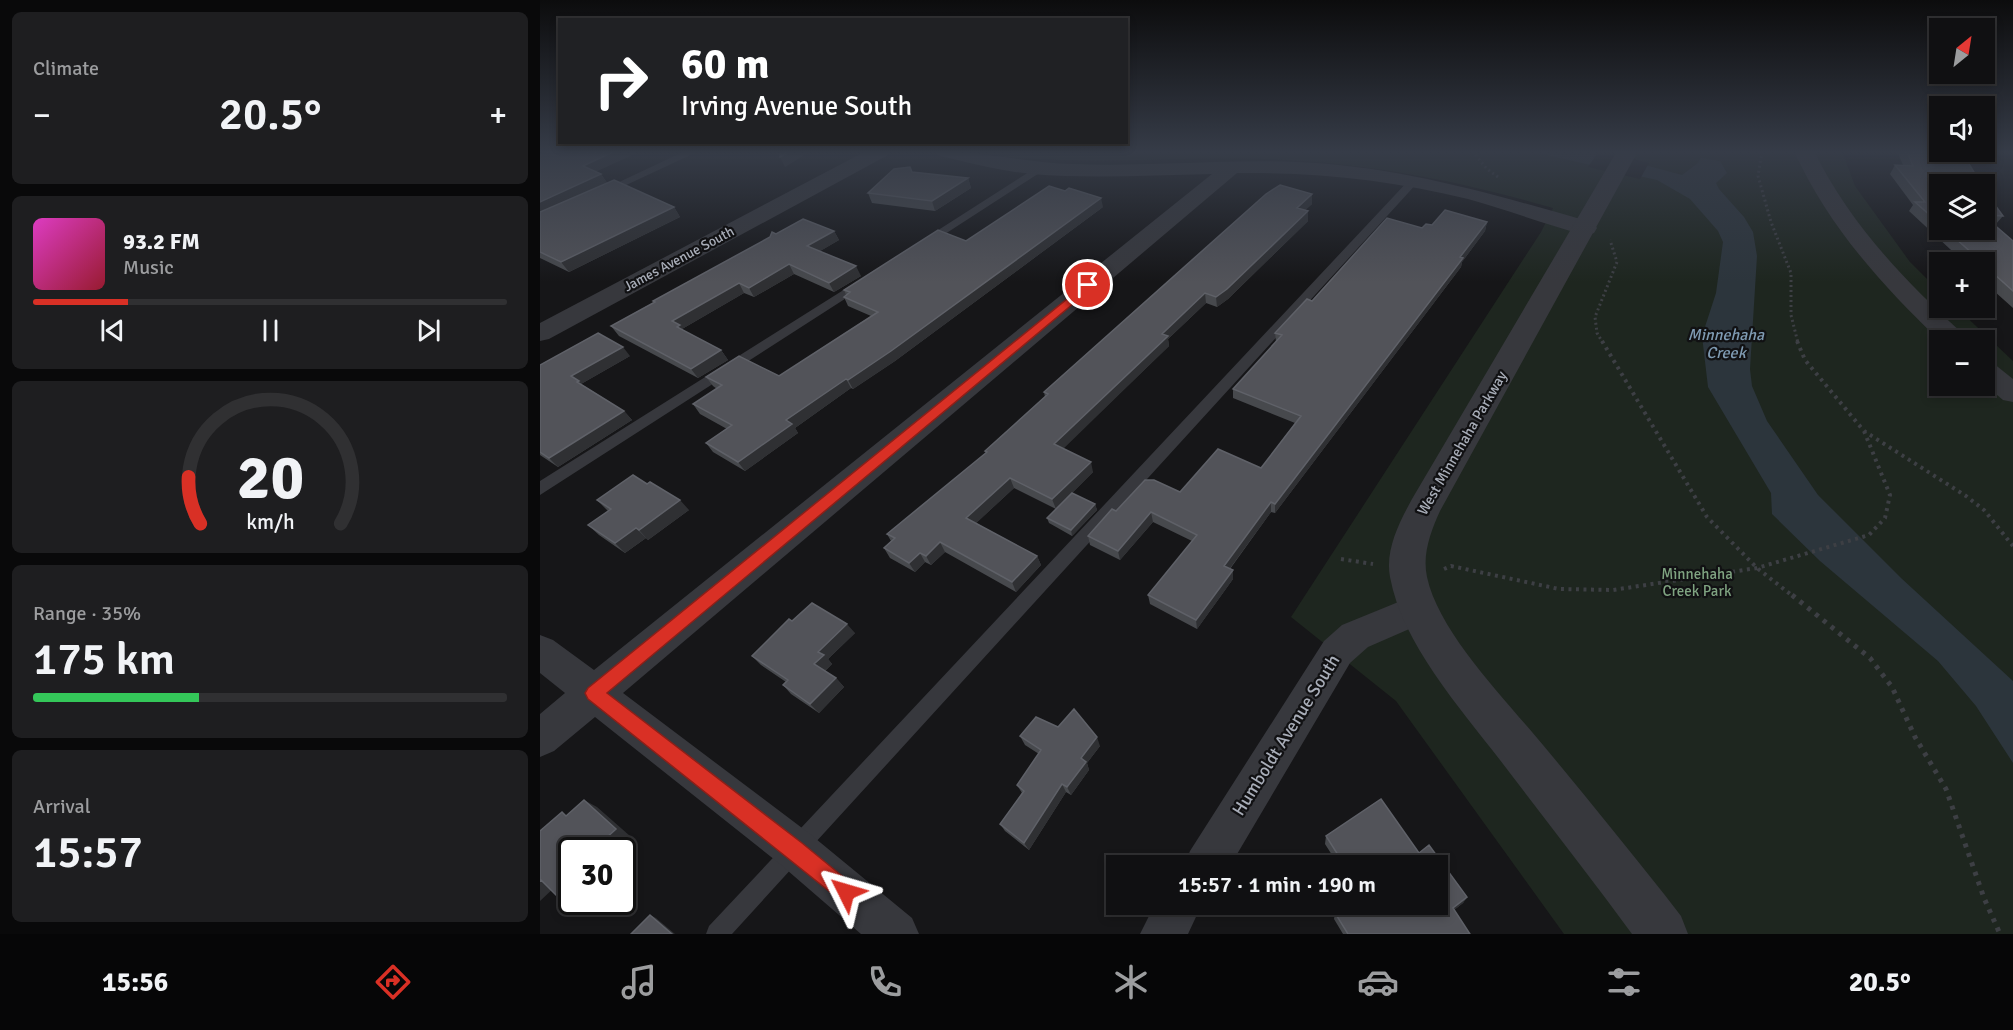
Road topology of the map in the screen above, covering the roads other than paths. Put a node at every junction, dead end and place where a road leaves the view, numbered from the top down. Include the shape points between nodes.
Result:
1 (597, 195) edge
2 (799, 195) edge
3 (999, 195) edge
4 (1199, 195) edge
5 (1401, 195) edge
6 (1471, 195) edge
7 (1606, 195) edge
8 (1828, 195) edge
9 (594, 196) edge
10 (1597, 231) junction
11 (909, 252) edge
12 (869, 278) edge
13 (1944, 330) edge
14 (540, 333) edge
15 (1995, 378) edge
16 (2013, 393) edge
17 (540, 489) edge
18 (1418, 609) junction
19 (540, 651) edge
20 (594, 693) junction
21 (540, 738) edge
22 (795, 849) junction
23 (1211, 855) edge
24 (717, 934) edge
25 (896, 934) edge
26 (1663, 934) edge

1 - 9 lane
2 - 14 street, James Avenue South
3 - 11 lane
4 - 20 street
5 - 22 lane
6 - 10 street
7 - 10 street, West Minnehaha Parkway
8 - 13 street via 1876,263
10 - 18 street, West Minnehaha Parkway via 1424,508 1406,558
12 - 17 lane
15 - 16 street
18 - 23 street, Humboldt Avenue South via 1354,636 1337,652
18 - 26 street, West Minnehaha Parkway via 1474,692
19 - 20 street
20 - 21 street
20 - 22 street
22 - 24 lane
22 - 25 street

